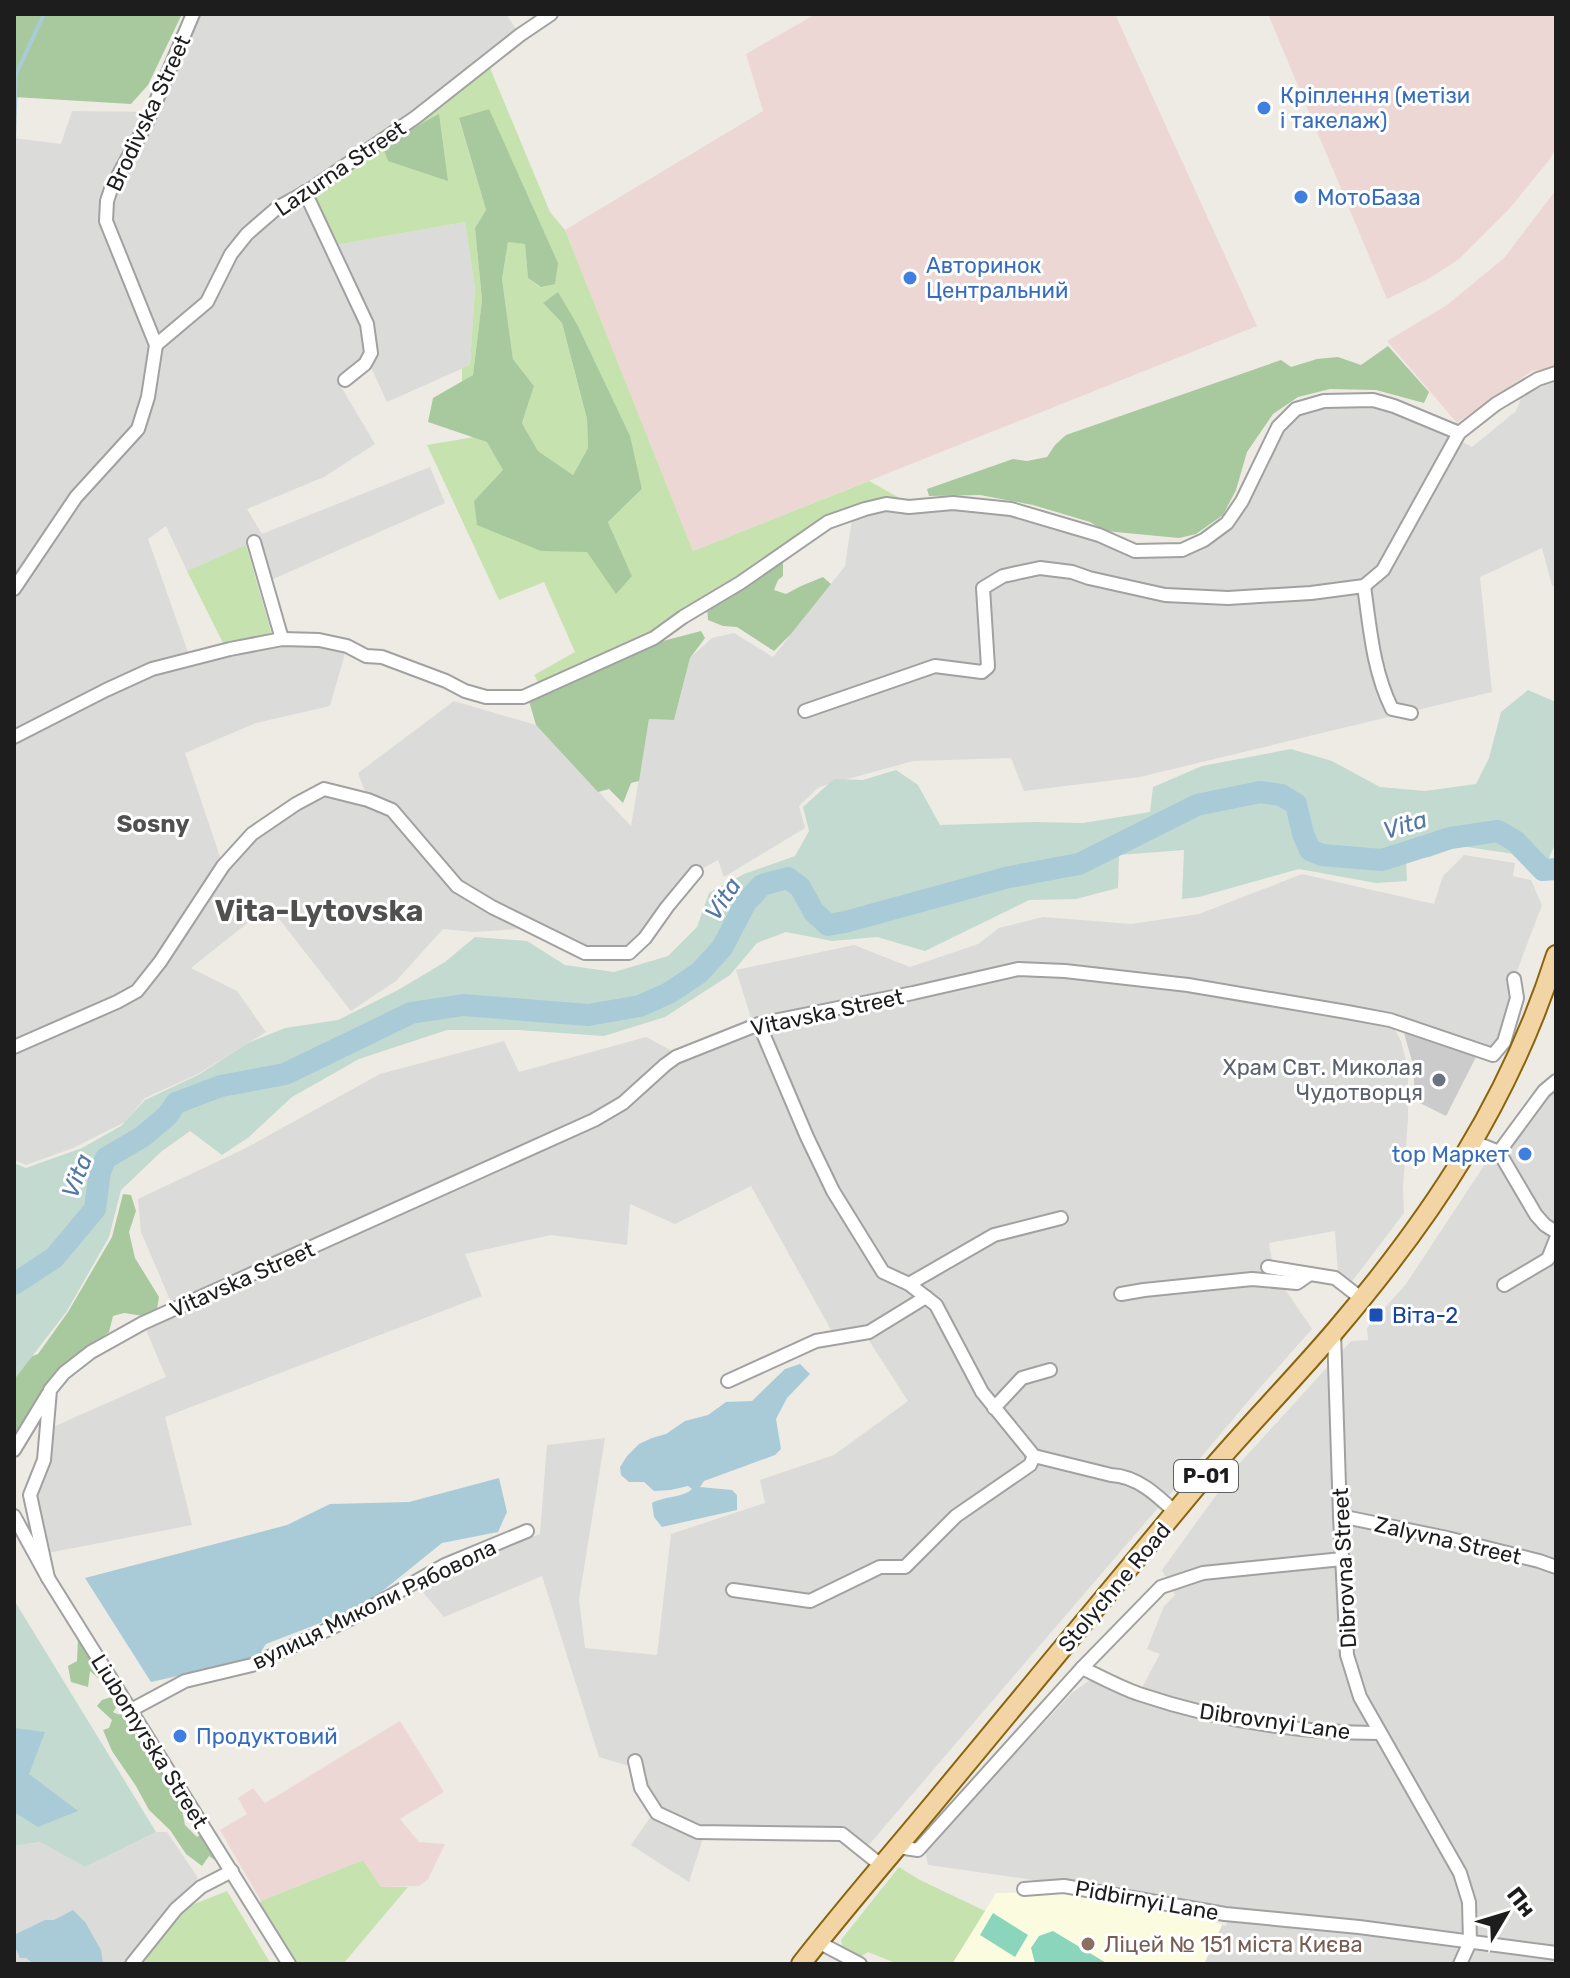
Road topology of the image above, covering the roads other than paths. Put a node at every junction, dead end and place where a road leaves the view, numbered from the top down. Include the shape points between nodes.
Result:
1 (193, 14) edge
2 (551, 14) edge
3 (305, 192) junction
4 (156, 345) junction
5 (1556, 373) edge
6 (345, 380) dead end
7 (1459, 433) junction
8 (254, 542) dead end
9 (1364, 586) junction
10 (14, 589) edge
11 (282, 639) junction
12 (805, 711) dead end
13 (1411, 713) dead end
14 (14, 737) edge
15 (696, 872) dead end
16 (1556, 955) edge
17 (1514, 979) dead end
18 (759, 1024) junction
19 (14, 1047) edge
20 (1556, 1081) edge
21 (1474, 1142) junction
22 (1499, 1152) junction
23 (1061, 1218) dead end
24 (1556, 1232) edge
25 (1556, 1239) edge
26 (1268, 1267) dead end
27 (1310, 1274) junction
28 (909, 1284) junction
29 (1504, 1285) dead end
30 (1121, 1294) dead end
31 (926, 1297) junction
32 (1362, 1299) junction
33 (1334, 1332) junction
34 (1050, 1370) dead end
35 (728, 1381) dead end
36 (50, 1390) junction
37 (994, 1408) junction
38 (14, 1450) edge
39 (1034, 1456) junction
40 (1176, 1513) junction
41 (14, 1516) edge
42 (1340, 1516) junction
43 (527, 1531) dead end
44 (1342, 1559) junction
45 (1556, 1567) edge
46 (48, 1578) junction
47 (733, 1590) dead end
48 (1082, 1668) junction
49 (131, 1710) junction
50 (1380, 1733) junction
51 (635, 1761) dead end
52 (898, 1847) junction
53 (882, 1866) junction
54 (232, 1871) junction
55 (1024, 1889) dead end
56 (818, 1942) junction
57 (1470, 1942) junction
58 (1556, 1953) edge
59 (132, 1964) edge
60 (289, 1964) edge
61 (801, 1964) edge
62 (860, 1964) edge
63 (1460, 1964) edge

1 - 4 street, Brodivska Street via 107,201 106,221
2 - 3 street, Lazurna Street via 416,117
3 - 4 street, Lazurna Street via 247,234 207,302
3 - 6 street via 367,324 371,353
4 - 10 street via 138,429 76,497
5 - 7 street via 1496,404
7 - 9 street via 1383,570
7 - 11 street via 1373,400 1324,401 1296,409 1278,427 1227,523 1182,550 1135,551 1011,509 953,503 865,509 828,522 654,638 523,697 486,697 347,646
8 - 11 street
9 - 12 street via 1228,598 1165,595 1040,568 1003,576 983,588 988,667 982,672 935,666
9 - 13 street via 1382,689 1392,709
11 - 14 street via 152,669
15 - 19 street via 629,953 585,953 457,886 392,810 324,789 252,834 223,866 137,991
16 - 21 main road, Stolychne Road / Р-01 via 1520,1051
17 - 18 street, Vitavska Street via 1517,998 1504,1042 1493,1055 1390,1020 1347,1012 1188,985 1018,969
18 - 28 street via 833,1191 883,1272
18 - 36 street, Vitavska Street via 670,1060 613,1111 126,1331 91,1352
20 - 22 street
21 - 22 street
21 - 32 main road, Stolychne Road / Р-01 via 1414,1233
22 - 24 street via 1536,1215
23 - 28 street via 994,1235
25 - 29 street via 1548,1259
26 - 27 street
27 - 30 street via 1297,1283 1252,1279
27 - 32 street via 1335,1278
28 - 31 street
31 - 35 street via 869,1332 816,1341
31 - 37 street via 936,1305
32 - 33 main road, Stolychne Road / Р-01
33 - 40 main road, Stolychne Road / Р-01
33 - 42 street, Dibrovna Street
34 - 37 street via 1022,1378
36 - 38 street, Vitavska Street
36 - 46 street via 44,1460 30,1495
37 - 39 street
39 - 40 street via 1123,1475
39 - 47 street via 1030,1465 956,1516 905,1567 880,1567 810,1601
40 - 52 main road, Stolychne Road / Р-01
41 - 46 street, Liubomyrska Street
42 - 44 street, Dibrovna Street
42 - 45 street, Zalyvna Street
43 - 49 street, вулиця Миколи Рябовола via 445,1565 352,1618 252,1665 185,1681
44 - 48 street via 1203,1573 1161,1587
44 - 50 street, Dibrovna Street via 1347,1655 1360,1697
46 - 49 street, Liubomyrska Street
48 - 50 street, Dibrovnyi Lane via 1135,1693 1219,1717 1332,1733
48 - 52 street via 918,1850
49 - 54 street, Liubomyrska Street
50 - 57 street, Dibrovna Street via 1460,1873 1469,1902
51 - 53 street via 641,1788 657,1813 698,1832 842,1834
52 - 53 main road, Stolychne Road / Р-01
53 - 56 main road, Stolychne Road / Р-01
54 - 59 street via 201,1887 176,1909
54 - 60 street, Liubomyrska Street
55 - 57 street, Pidbirnyi Lane via 1064,1886 1225,1914
56 - 61 main road, Stolychne Road / Р-01
56 - 62 street
57 - 58 street, Pidbirnyi Lane
57 - 63 street, Dibrovna Street

